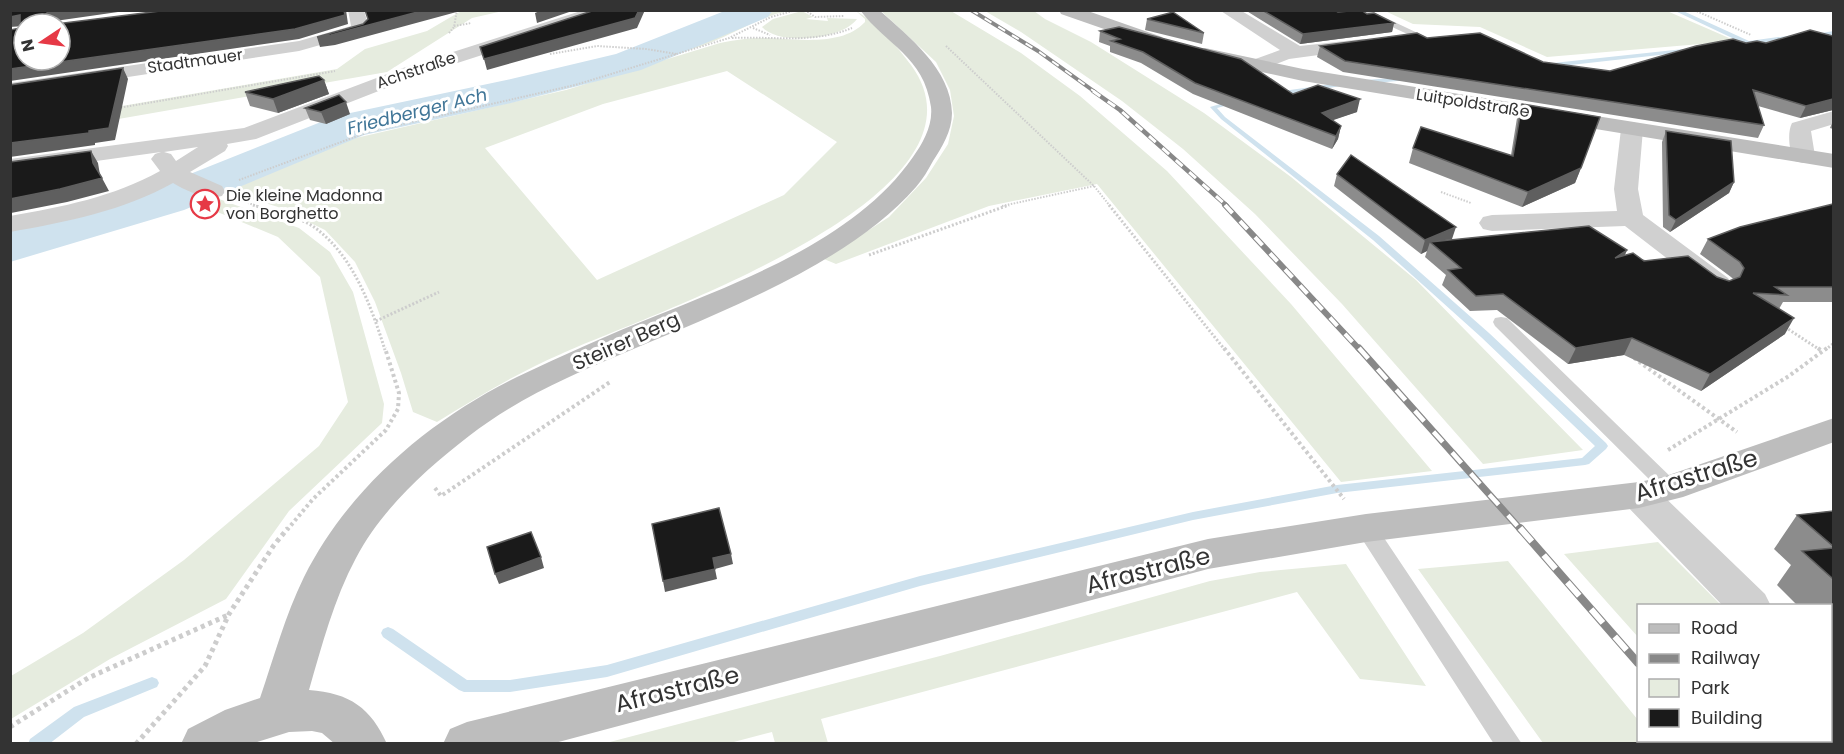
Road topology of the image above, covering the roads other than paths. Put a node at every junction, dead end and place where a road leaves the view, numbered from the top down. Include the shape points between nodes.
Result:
1 (356, 10) edge
2 (603, 10) edge
3 (1067, 10) edge
4 (1347, 10) edge
5 (1229, 11) edge
6 (856, 17) edge
7 (1419, 36) joint
8 (1297, 52) junction
9 (1254, 66) junction
10 (10, 89) edge
11 (1833, 117) edge
12 (1632, 129) junction
13 (231, 138) junction
14 (153, 149) junction
15 (1803, 156) junction
16 (1833, 161) edge
17 (10, 166) edge
18 (195, 183) junction
19 (1631, 218) junction
20 (1492, 223) dead end
21 (10, 224) edge
22 (1720, 285) edge
23 (1501, 322) dead end
24 (1831, 434) edge
25 (1651, 482) junction
26 (1366, 528) junction
27 (1748, 604) edge
28 (279, 712) junction
29 (205, 744) edge
30 (363, 744) edge
31 (466, 744) edge
32 (1509, 744) edge

1 - 10 street, Stadtmauer via 360,28 299,46 205,50
2 - 13 street, Achstraße via 410,72 267,128
3 - 9 street, Luitpoldstraße via 1102,25
4 - 7 lane via 1368,13
5 - 8 street
6 - 28 street, Steirer Berg via 917,56 935,84 941,107 940,127 924,161 904,188 856,228 807,258 744,290 513,391 441,440 379,497 347,538 320,589
7 - 8 street
8 - 9 street via 1261,60
9 - 12 street, Luitpoldstraße
11 - 15 street via 1800,128
12 - 15 street, Luitpoldstraße
12 - 19 street via 1626,189
13 - 14 street, Achstraße
13 - 18 street, Achstraße
14 - 17 street, Achstraße
14 - 18 street
15 - 16 street, Luitpoldstraße
18 - 21 street, Achstraße via 150,186 66,214
19 - 20 street
19 - 22 street
23 - 25 lane
24 - 25 street, Afrastraße
25 - 26 street, Afrastraße
25 - 27 street
26 - 31 street, Afrastraße via 1208,554
26 - 32 lane
28 - 29 street via 243,723
28 - 30 street via 312,710 339,717 358,732

